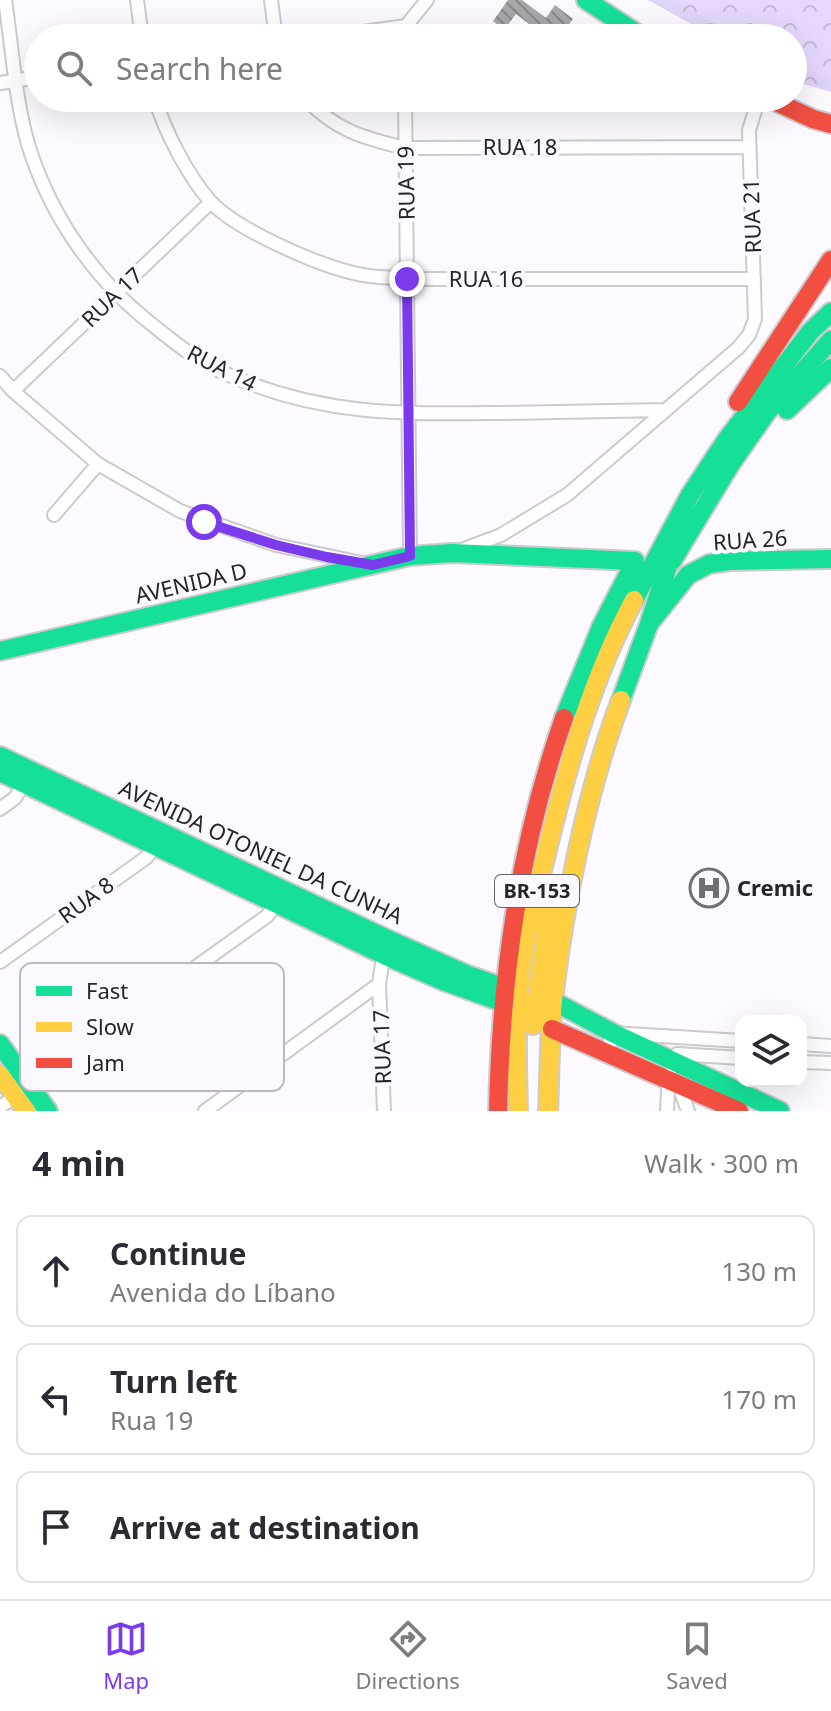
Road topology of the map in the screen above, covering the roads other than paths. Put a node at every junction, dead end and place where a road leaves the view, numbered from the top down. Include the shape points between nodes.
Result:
1 (5, 0) edge
2 (137, 0) edge
3 (271, 0) edge
4 (427, 0) edge
5 (586, 0) edge
6 (140, 24) edge
7 (274, 24) edge
8 (411, 24) edge
9 (623, 24) edge
10 (24, 79) edge
11 (17, 80) junction
12 (0, 83) edge
13 (159, 112) edge
14 (318, 112) edge
15 (405, 112) edge
16 (755, 112) edge
17 (800, 112) edge
18 (822, 122) edge
19 (831, 134) edge
20 (749, 147) junction
21 (405, 148) junction
22 (211, 202) junction
23 (831, 260) edge
24 (407, 279) junction
25 (754, 279) junction
26 (115, 294) junction
27 (831, 312) edge
28 (749, 335) joint
29 (831, 340) edge
30 (831, 368) edge
31 (0, 376) edge
32 (13, 391) junction
33 (665, 410) junction
34 (408, 414) junction
35 (727, 439) junction
36 (98, 464) junction
37 (730, 465) junction
38 (690, 495) junction
39 (54, 515) dead end
40 (452, 553) junction
41 (410, 556) junction
42 (831, 559) edge
43 (635, 561) junction
44 (373, 565) junction
45 (667, 569) junction
46 (649, 624) junction
47 (0, 651) edge
48 (0, 756) edge
49 (0, 772) edge
50 (24, 783) junction
51 (0, 809) edge
52 (159, 837) junction
53 (277, 903) junction
54 (384, 948) junction
55 (0, 962) edge
56 (204, 963) edge
57 (379, 984) junction
58 (502, 995) junction
59 (553, 1001) junction
60 (552, 1029) junction
61 (613, 1033) junction
62 (735, 1041) edge
63 (0, 1044) edge
64 (807, 1044) edge
65 (831, 1046) edge
66 (607, 1052) junction
67 (284, 1053) edge
68 (735, 1058) edge
69 (671, 1059) junction
70 (807, 1062) edge
71 (831, 1063) edge
72 (0, 1075) edge
73 (673, 1081) junction
74 (20, 1089) edge
75 (232, 1091) edge
76 (24, 1098) edge
77 (0, 1107) edge
78 (48, 1111) edge
79 (205, 1111) edge
80 (384, 1111) edge
81 (498, 1111) edge
82 (518, 1111) edge
83 (531, 1111) edge
84 (548, 1111) edge
85 (667, 1111) edge
86 (688, 1111) edge
87 (739, 1111) edge
88 (780, 1111) edge

1 - 11 street, RUA 14
2 - 6 street
3 - 7 street
4 - 8 street
5 - 9 main road
10 - 11 street
11 - 12 street
11 - 26 street, RUA 14 via 28,142 47,192 73,239
13 - 22 street, RUA 16
14 - 21 street, RUA 18 via 361,138
15 - 21 street, RUA 19
16 - 20 street, RUA 21
17 - 18 main road
18 - 19 main road
20 - 21 street, RUA 18
20 - 25 street, RUA 21
21 - 24 street, RUA 19
22 - 24 street, RUA 16 via 302,256 359,275
22 - 26 street, RUA 17
23 - 35 main road via 727,422
24 - 25 street, RUA 16
24 - 34 street, RUA 19
25 - 28 street, RUA 21 via 755,319
26 - 32 street, RUA 17
26 - 34 street, RUA 14 via 175,343 226,374 288,398
27 - 35 main road, BR-153
28 - 33 street, AVENIDA D
29 - 37 main road, BR-153 via 767,412
30 - 37 main road
31 - 32 street
32 - 36 street
33 - 34 street, RUA 14
33 - 40 street, AVENIDA D via 567,495 501,535
34 - 41 street, RUA 19
35 - 38 main road, BR-153
36 - 39 street
36 - 44 street via 204,522 276,545
37 - 45 main road, BR-153
38 - 43 main road
38 - 82 main road, BR-153 via 596,678 571,753 521,971
40 - 41 main road, AVENIDA D
40 - 43 main road
41 - 44 main road, AVENIDA D
42 - 46 main road, RUA 26 via 709,564 688,575
43 - 58 main road via 588,654 546,770 512,916
44 - 47 main road, AVENIDA D
45 - 46 main road
45 - 83 main road, BR-153 via 610,681 584,760 539,967
46 - 59 main road via 610,728 581,837
48 - 52 main road, AVENIDA OTONIEL DA CUNHA
49 - 50 main road, AVENIDA OTONIEL DA CUNHA
50 - 51 street
50 - 52 main road, AVENIDA OTONIEL DA CUNHA
52 - 53 main road, AVENIDA OTONIEL DA CUNHA
52 - 54 main road, AVENIDA OTONIEL DA CUNHA
52 - 55 street, RUA 8 via 147,857
53 - 54 main road, AVENIDA OTONIEL DA CUNHA
53 - 56 street
54 - 57 street, RUA 17
54 - 58 main road, AVENIDA OTONIEL DA CUNHA via 468,975
57 - 67 street
57 - 80 street, RUA 17
58 - 81 main road
59 - 60 main road
59 - 61 main road
60 - 66 main road
60 - 84 main road
61 - 62 street
61 - 66 street
61 - 69 main road
63 - 74 main road
64 - 65 street
66 - 73 main road
68 - 69 street via 677,1054
69 - 73 street
69 - 88 main road
70 - 71 street
72 - 76 main road
73 - 85 street
73 - 86 street
73 - 87 main road
75 - 79 street
76 - 77 street
76 - 78 main road

